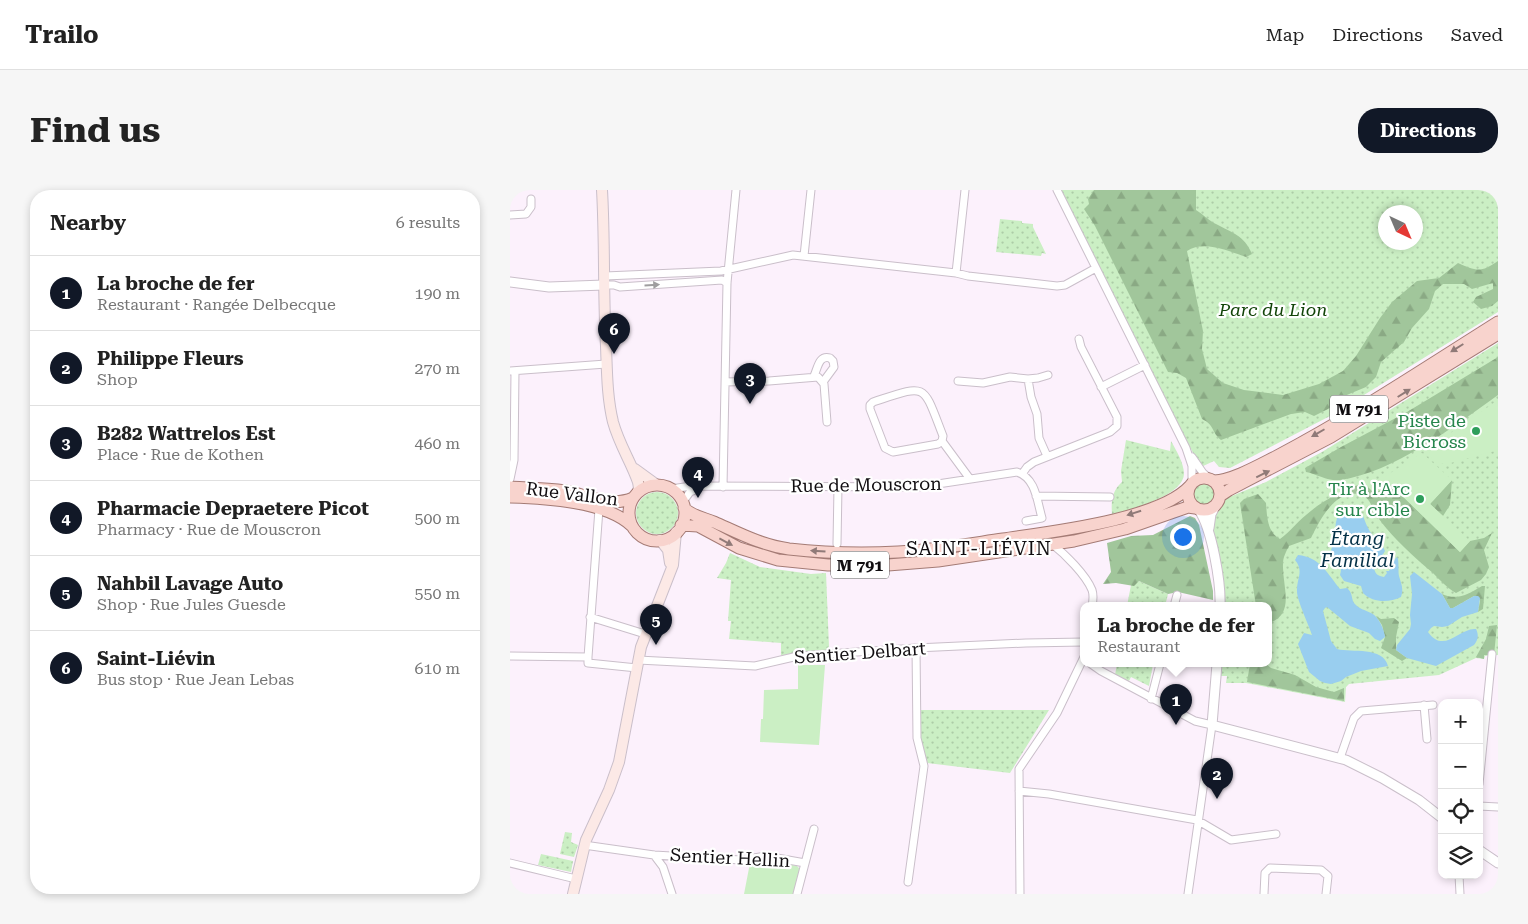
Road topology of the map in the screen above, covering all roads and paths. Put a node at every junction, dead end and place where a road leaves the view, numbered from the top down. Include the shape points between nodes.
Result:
1 (596, 190) edge
2 (602, 190) edge
3 (736, 190) edge
4 (811, 190) edge
5 (965, 190) edge
6 (1057, 190) edge
7 (531, 200) dead end
8 (510, 216) edge
9 (603, 231) junction
10 (804, 256) junction
11 (1096, 268) junction
12 (728, 270) junction
13 (673, 273) junction
14 (956, 273) junction
15 (604, 280) junction
16 (510, 282) edge
17 (727, 283) junction
18 (672, 284) junction
19 (1498, 322) edge
20 (1498, 334) edge
21 (1079, 339) dead end
22 (606, 364) junction
23 (1145, 365) junction
24 (513, 371) edge
25 (1048, 375) dead end
26 (814, 376) junction
27 (1028, 379) junction
28 (958, 381) dead end
29 (725, 382) junction
30 (823, 382) junction
31 (1102, 387) junction
32 (827, 422) dead end
33 (942, 441) junction
34 (1186, 448) junction
35 (1047, 456) junction
36 (631, 465) junction
37 (1022, 474) junction
38 (510, 479) edge
39 (970, 479) junction
40 (1212, 480) junction
41 (1191, 484) junction
42 (657, 485) junction
43 (510, 486) edge
44 (723, 487) junction
45 (838, 487) junction
46 (703, 488) junction
47 (670, 489) junction
48 (635, 496) junction
49 (1036, 496) junction
50 (510, 497) edge
51 (1110, 497) dead end
52 (1218, 501) junction
53 (683, 505) junction
54 (598, 509) junction
55 (1197, 509) junction
56 (1026, 521) dead end
57 (633, 527) junction
58 (679, 528) junction
59 (660, 540) junction
60 (1074, 541) junction
61 (1210, 541) junction
62 (836, 544) dead end
63 (1052, 544) junction
64 (1070, 562) junction
65 (668, 576) junction
66 (1177, 595) dead end
67 (1092, 602) edge
68 (1175, 602) edge
69 (1220, 602) edge
70 (590, 617) junction
71 (645, 634) junction
72 (1080, 642) edge
73 (916, 648) junction
74 (1492, 654) dead end
75 (510, 656) edge
76 (588, 657) junction
77 (638, 664) junction
78 (1080, 665) edge
79 (1095, 667) edge
80 (1159, 667) edge
81 (1217, 667) edge
82 (1152, 699) junction
83 (1433, 704) dead end
84 (1424, 705) junction
85 (1212, 725) junction
86 (1427, 739) dead end
87 (1483, 744) edge
88 (1340, 758) junction
89 (1019, 791) junction
90 (1483, 806) edge
91 (1498, 807) edge
92 (1438, 815) edge
93 (1197, 820) junction
94 (814, 829) dead end
95 (1276, 834) dead end
96 (584, 845) junction
97 (1483, 853) edge
98 (654, 855) junction
99 (510, 863) edge
100 (805, 863) junction
101 (1498, 863) edge
102 (576, 879) junction
103 (1459, 879) edge
104 (908, 882) dead end
105 (573, 894) edge
106 (672, 894) edge
107 (796, 894) edge
108 (1020, 894) edge
109 (1188, 894) edge
110 (1264, 894) edge
111 (1326, 894) edge
112 (1460, 894) edge

1 - 9 main road
2 - 9 main road
3 - 12 street
4 - 10 street
5 - 14 street
6 - 11 street
7 - 8 street via 529,212
9 - 15 main road
10 - 12 street via 789,256
10 - 14 street
11 - 14 street via 1057,286
11 - 23 street
12 - 13 street
12 - 17 street
13 - 15 street
13 - 18 street
15 - 16 street via 549,286
15 -> 18 street via 620,287
15 - 22 main road
17 - 18 street via 722,280
17 - 29 street
19 -> 40 main road, M 791 via 1315,435 1247,470
52 -> 20 main road, M 791 via 1229,490 1331,437
21 - 31 street
22 - 24 street
22 - 36 main road via 608,394 616,429
23 - 31 street
23 - 34 street
24 - 38 street via 514,460
25 - 27 street
26 - 29 street
26 - 30 street
26 - 30 street via 821,359 830,358 834,367
27 - 28 street via 1010,377 983,383
27 - 35 street via 1039,438
29 - 44 street
30 - 32 street
31 - 35 street via 1117,417 1115,428
33 - 33 street via 931,405 923,392 912,390 870,405 885,448 889,451
33 - 39 street
34 - 40 street via 1200,470
34 - 41 street via 1192,466
35 - 37 street via 1030,465
36 - 42 main road
36 - 48 main road via 639,484
37 - 39 street, Rue de Mouscron
37 - 49 street via 1032,483
39 - 45 street, Rue de Mouscron via 918,487
40 - 41 main road via 1200,478
40 - 52 main road via 1219,489
41 -> 53 main road, M 791 via 1179,495 1153,507 1107,521 936,549 895,552 775,547 693,515
41 - 55 main road via 1188,498
42 - 47 main road
42 - 48 main road via 645,488
43 - 48 main road, Rue Vallon via 566,492 613,503
44 - 45 street, Rue de Mouscron
44 - 46 street, Rue de Mouscron
45 - 62 street
46 - 47 street, Rue de Mouscron
46 - 53 street via 690,492
47 - 53 main road
48 - 57 main road via 629,512
49 - 51 street
49 - 56 street via 1042,518
50 - 54 main road, Rue Vallon via 562,501
52 - 55 main road via 1208,510
52 - 61 street via 1210,517
53 - 58 main road via 684,515
54 - 57 main road, Rue Vallon via 623,518
54 - 70 street
55 - 60 main road, M 791 via 1188,507 1125,529
55 - 61 street via 1205,521
57 - 59 main road via 644,538
58 - 59 main road via 668,538
58 -> 63 main road, M 791 via 698,526 734,546 764,557 821,564 913,564
58 - 65 main road
59 - 65 main road via 670,556
60 - 63 main road, M 791
60 - 64 street via 1069,550
61 - 69 street
63 - 64 street
64 - 67 street via 1091,589
65 - 71 main road
66 - 68 street
70 - 71 street
70 - 76 street
71 - 77 main road
72 - 73 street, Sentier Delbart
73 - 77 street, Sentier Delbart via 791,657 756,666
73 - 104 street via 917,738 924,766
74 - 87 street
75 - 76 street
76 - 77 street, Sentier Delbart via 588,663
77 - 96 main road via 619,762
78 - 89 street via 1057,713 1020,766
79 - 82 street
80 - 82 street
81 - 85 street
82 - 85 street via 1200,723
83 - 84 street
84 - 86 street
84 - 88 street via 1362,711 1354,718
85 - 88 street
85 - 93 street
88 - 92 street via 1382,778
89 - 93 street
89 - 108 street
90 - 91 street
93 - 95 street via 1231,840
93 - 109 street
94 - 100 street, Sentier Hellin
96 - 98 street, Sentier Hellin
96 - 102 main road
97 - 101 street
98 - 100 street, Sentier Hellin via 740,860 766,856
98 - 106 street, Sentier Hellin via 663,867
99 - 102 street
100 - 107 street, Sentier Hellin
102 - 105 main road
103 - 112 street
110 - 111 street via 1265,873 1270,868 1321,870 1328,876

